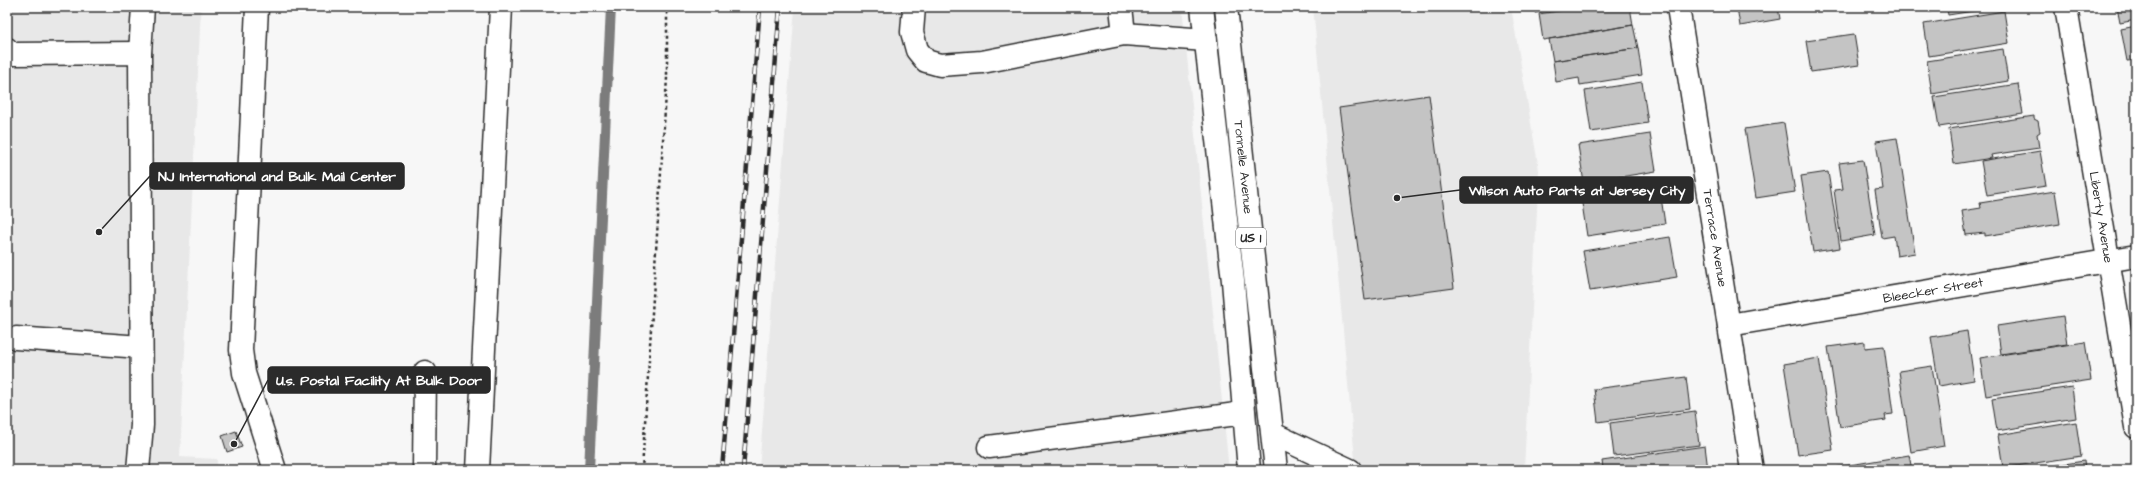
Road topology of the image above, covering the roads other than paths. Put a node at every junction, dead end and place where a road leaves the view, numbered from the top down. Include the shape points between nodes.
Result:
1 (143, 7) edge
2 (257, 7) edge
3 (501, 7) edge
4 (914, 7) edge
5 (1121, 7) edge
6 (1202, 7) edge
7 (1226, 7) edge
8 (1678, 7) edge
9 (2066, 7) edge
10 (1124, 34) junction
11 (1206, 40) junction
12 (7, 49) edge
13 (140, 53) junction
14 (2136, 256) edge
15 (2108, 261) junction
16 (1729, 325) junction
17 (16, 338) dead end
18 (141, 347) junction
19 (425, 372) dead end
20 (1244, 412) junction
21 (2136, 427) edge
22 (1272, 434) junction
23 (989, 448) dead end
24 (138, 470) edge
25 (275, 470) edge
26 (424, 470) edge
27 (478, 470) edge
28 (1249, 470) edge
29 (1276, 470) edge
30 (1350, 470) edge
31 (1752, 470) edge

1 - 13 main road
2 - 25 main road via 241,350 244,373
3 - 27 main road
4 - 10 main road via 912,32 918,50 926,61 940,65 982,62
5 - 10 main road
6 - 11 main road, Tonnelle Avenue / US 1
7 - 22 main road, Tonnelle Avenue / US 1
8 - 16 main road, Terrace Avenue
9 - 15 main road, Liberty Avenue
10 - 11 main road
11 - 20 main road, Tonnelle Avenue / US 1 via 1234,281
12 - 13 main road via 12,54
13 - 18 main road
14 - 15 main road, Bleecker Street
15 - 16 main road, Bleecker Street
15 - 21 main road, Liberty Avenue
16 - 31 main road, Terrace Avenue
17 - 18 main road
18 - 24 main road via 142,425
19 - 26 main road
20 - 23 main road
20 - 28 main road, Tonnelle Avenue / US 1
22 - 29 main road, Tonnelle Avenue / US 1
22 - 30 main road

